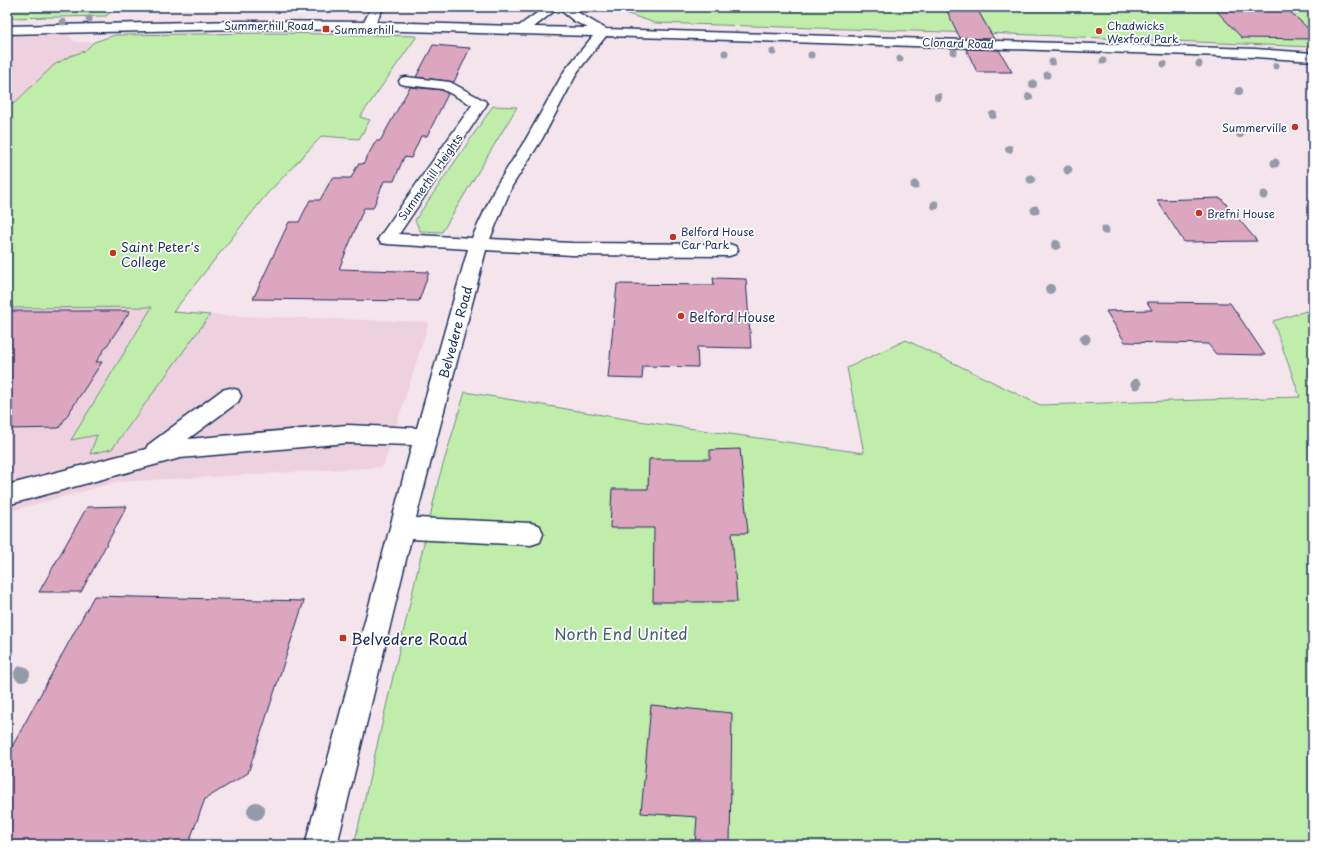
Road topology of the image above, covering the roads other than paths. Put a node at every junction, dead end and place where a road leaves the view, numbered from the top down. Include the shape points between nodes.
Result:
1 (378, 7) edge
2 (553, 7) edge
3 (564, 7) edge
4 (368, 26) junction
5 (7, 30) edge
6 (523, 30) junction
7 (603, 32) junction
8 (1313, 57) edge
9 (406, 80) dead end
10 (479, 243) junction
11 (728, 250) dead end
12 (230, 396) dead end
13 (426, 437) junction
14 (147, 458) junction
15 (7, 495) edge
16 (401, 528) junction
17 (531, 534) dead end
18 (321, 845) edge

1 - 4 street
2 - 6 street
3 - 7 street
4 - 5 street, Summerhill Road via 241,25
4 - 6 street, Summerhill Road
6 - 7 street, Summerhill Road
7 - 8 street, Clonard Road
7 - 10 street, Belvedere Road via 572,70 534,139 504,186
9 - 10 street, Summerhill Heights via 445,85 480,104 387,239
10 - 11 street via 572,249
10 - 13 street, Belvedere Road
12 - 14 street
13 - 14 street via 340,435 180,449
13 - 16 street, Belvedere Road
14 - 15 street
16 - 17 street
16 - 18 street, Belvedere Road

